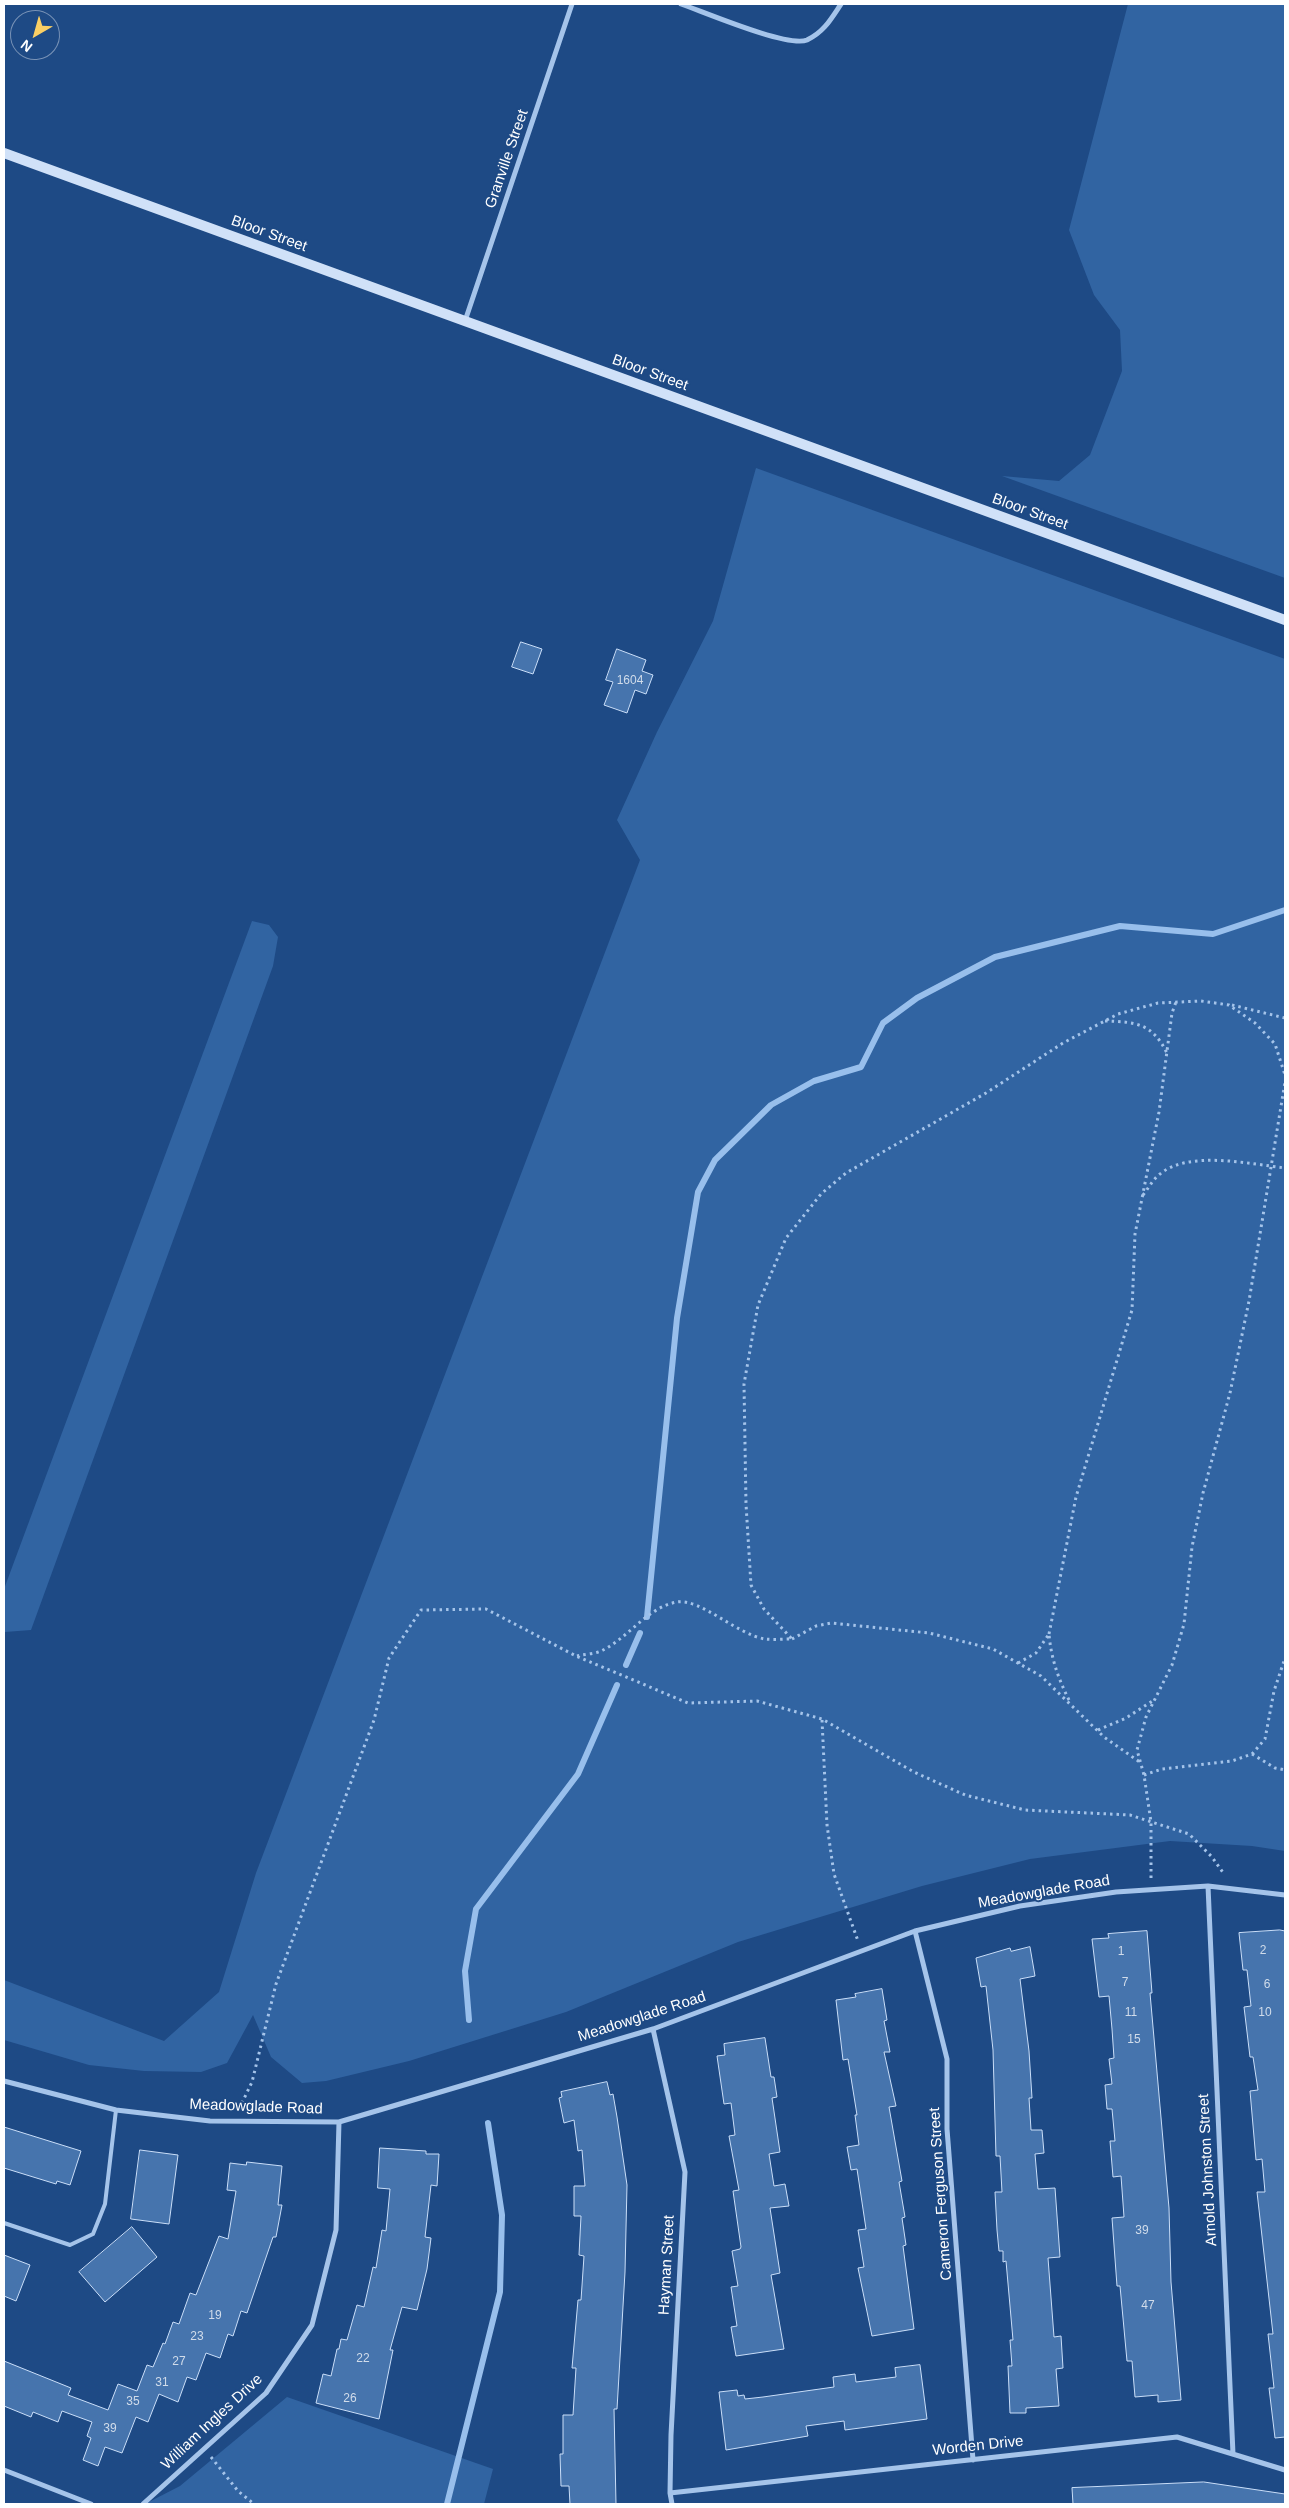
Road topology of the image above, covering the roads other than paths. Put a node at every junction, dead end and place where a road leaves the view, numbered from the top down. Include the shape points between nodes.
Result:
1 (572, 4) edge
2 (681, 4) edge
3 (841, 4) edge
4 (4, 153) edge
5 (465, 321) junction
6 (1285, 620) edge
7 (1208, 1886) junction
8 (1285, 1895) edge
9 (915, 1931) junction
10 (653, 2029) junction
11 (4, 2081) edge
12 (116, 2110) junction
13 (339, 2122) junction
14 (4, 2223) edge
15 (1233, 2454) junction
16 (973, 2460) junction
17 (4, 2470) edge
18 (1285, 2470) edge
19 (670, 2493) junction
20 (91, 2504) edge
21 (143, 2504) edge
22 (672, 2504) edge

1 - 5 street, Granville Street
2 - 3 street via 779,39 805,41 827,28
4 - 5 main road, Bloor Street
5 - 6 main road, Bloor Street
7 - 8 street, Meadowglade Road
7 - 9 street, Meadowglade Road via 1116,1892 1020,1906
7 - 15 street, Arnold Johnston Street
9 - 10 street, Meadowglade Road
9 - 16 street, Cameron Ferguson Street via 946,2059 947,2129
10 - 13 street, Meadowglade Road
10 - 19 street, Hayman Street via 685,2172
11 - 12 street, Meadowglade Road
12 - 13 street, Meadowglade Road via 210,2122
12 - 14 lane via 106,2204 93,2234 70,2245
13 - 21 street, William Ingles Drive via 336,2230 312,2325 266,2393
15 - 16 street, Worden Drive via 1178,2437
15 - 18 street, Worden Drive
16 - 19 street, Worden Drive
17 - 20 street
19 - 22 street, Hayman Street

